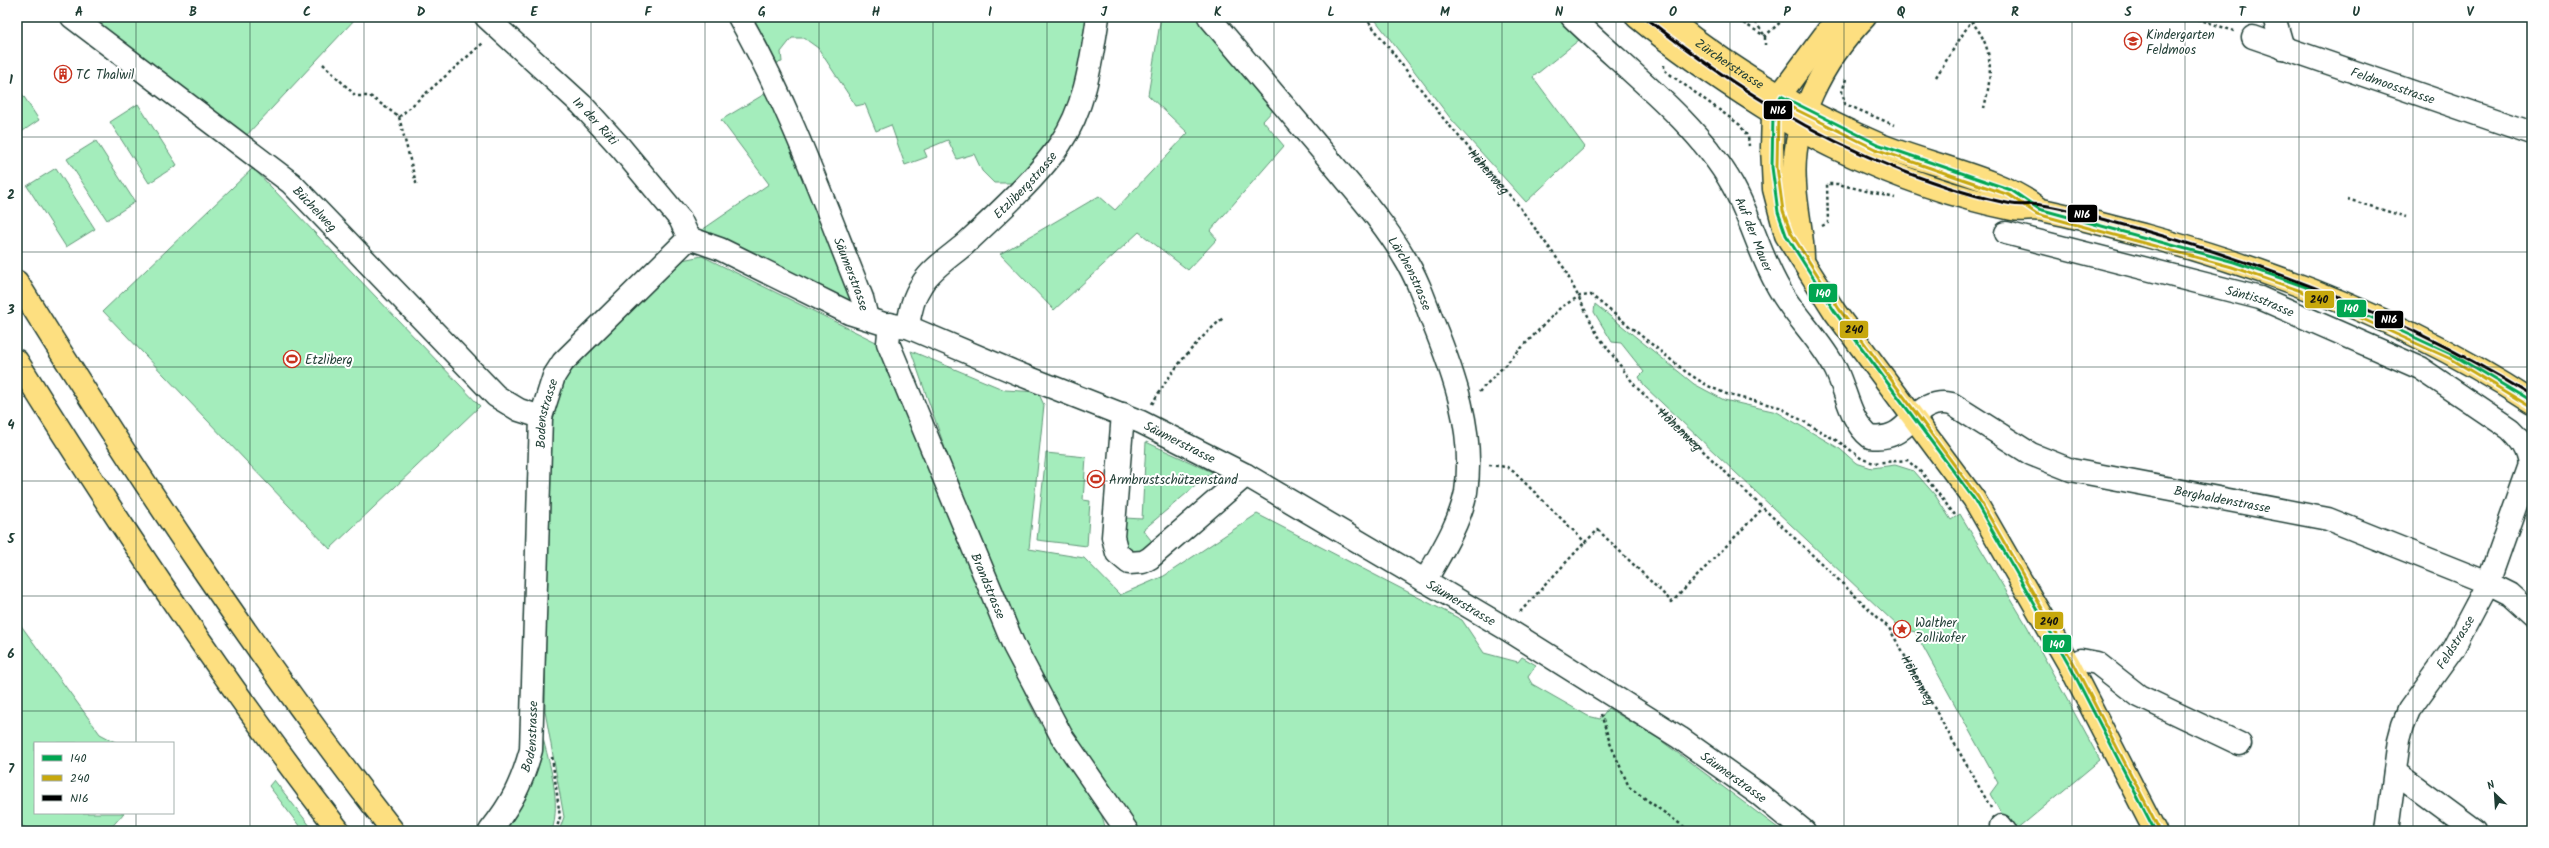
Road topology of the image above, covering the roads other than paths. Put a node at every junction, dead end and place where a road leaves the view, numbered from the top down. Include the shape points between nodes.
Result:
1 (72, 17) edge
2 (739, 17) edge
3 (1098, 17) edge
4 (1209, 17) edge
5 (1572, 17) edge
6 (1637, 17) edge
7 (1666, 17) edge
8 (1838, 17) edge
9 (1865, 17) edge
10 (2274, 17) edge
11 (492, 23) edge
12 (2254, 37) road end
13 (2283, 48) junction
14 (1777, 104) junction
15 (1802, 119) junction
16 (2532, 133) edge
17 (2006, 233) dead end
18 (689, 238) junction
19 (1803, 260) junction
20 (17, 282) edge
21 (867, 318) junction
22 (899, 325) junction
23 (17, 361) edge
24 (2532, 402) edge
25 (1123, 414) junction
26 (541, 417) junction
27 (1914, 417) junction
28 (2528, 452) joint
29 (1246, 475) junction
30 (1425, 581) junction
31 (2488, 583) junction
32 (2532, 614) edge
33 (2070, 666) junction
34 (2240, 744) dead end
35 (2395, 772) junction
36 (339, 831) edge
37 (393, 831) edge
38 (490, 831) edge
39 (1127, 831) edge
40 (1804, 831) edge
41 (2155, 831) edge
42 (2388, 831) edge
43 (2475, 831) edge

1 - 26 street, Büchelweg via 291,183 496,396 519,410
2 - 21 street, Säumerstrasse via 762,57 804,151 862,298
3 - 22 street, Etzlibergstrasse via 1090,68 1080,106 1071,126 1044,163 982,229 923,282
4 - 30 street, Lärchenstrasse via 1375,215 1404,256 1447,357 1463,409 1468,464 1466,493 1455,524
5 - 27 street, Auf der Mauer via 1680,119 1712,155 1732,184 1780,291 1836,370 1856,422 1863,431 1870,437 1892,436
6 - 14 main road, Zürcherstrasse via 1682,54
7 - 14 main road, Zürcherstrasse via 1718,55
8 - 14 main road via 1820,39
9 - 15 main road via 1837,51
10 - 13 street
11 - 18 street, In der Rüti via 582,105 622,148 680,219
12 - 13 street, Feldmoosstrasse
13 - 16 street, Feldmoosstrasse
14 - 15 main road, Zürcherstrasse
14 - 19 main road via 1772,167 1778,212 1786,235
15 - 19 main road via 1794,160 1794,183
15 - 24 main road, Zürcherstrasse via 2011,190 2039,209 2234,262 2303,286 2455,356
17 - 28 street, Säntisstrasse via 2260,298 2420,368 2510,429
18 - 21 street via 720,249 848,313
18 - 26 street, Bodenstrasse via 563,362 551,383
19 - 27 main road via 1835,312
20 - 37 main road via 134,467 241,627
21 - 22 street, Säumerstrasse
22 - 25 street, Säumerstrasse
22 - 39 street, Brandstrasse via 888,343 1014,646 1061,735
23 - 36 main road via 173,601 267,735
25 - 29 street, Säumerstrasse
25 - 29 street via 1113,537 1117,553 1123,560 1136,563 1150,558
26 - 38 street, Bodenstrasse via 531,750 521,785
27 - 31 street, Berghaldenstrasse via 1931,403 1952,404 2032,454 2071,470 2328,519
27 - 33 main road via 1974,499
28 - 31 street, Feldstrasse via 2530,465 2527,476
29 - 30 street, Säumerstrasse
30 - 40 street, Säumerstrasse via 1591,681 1720,764
31 - 32 street, Berghaldenstrasse via 2510,594
31 - 35 street, Feldstrasse via 2453,649 2409,710 2399,740
33 - 34 street via 2081,660 2097,663 2139,696
33 - 41 main road
35 - 42 street, Feldstrasse
35 - 43 street

